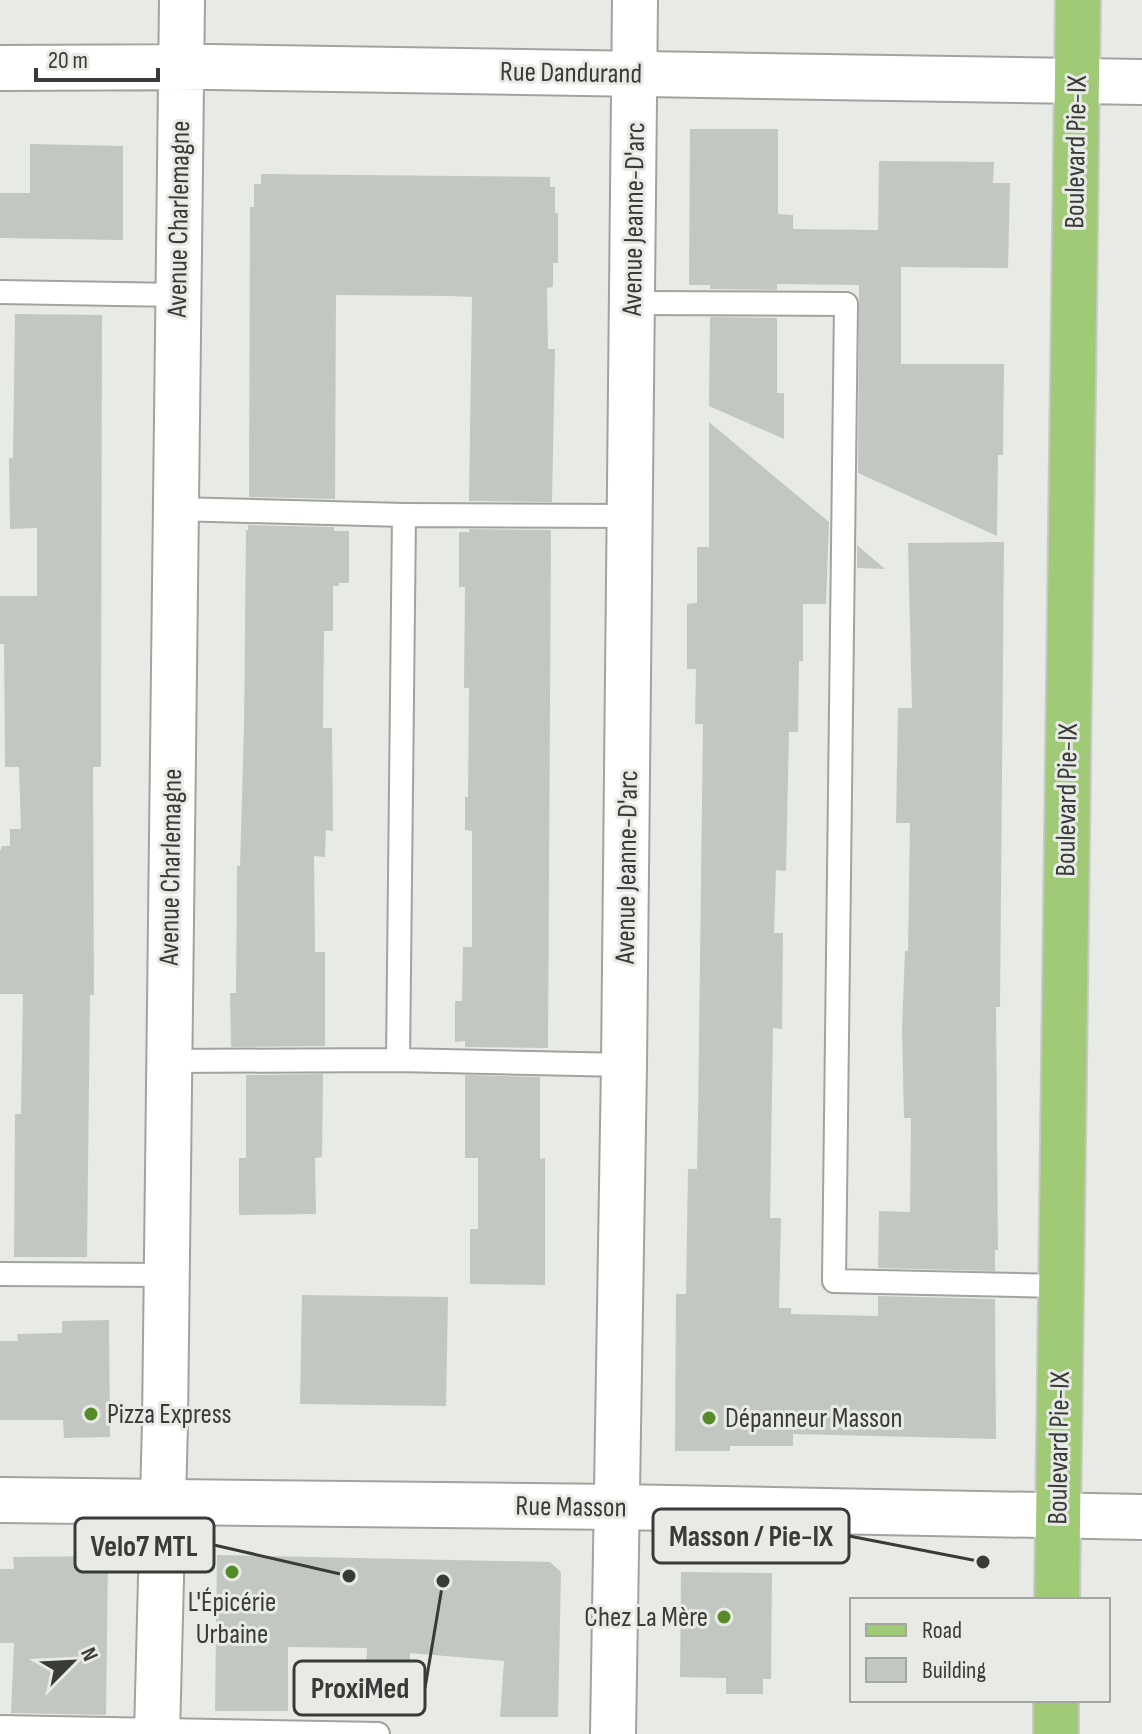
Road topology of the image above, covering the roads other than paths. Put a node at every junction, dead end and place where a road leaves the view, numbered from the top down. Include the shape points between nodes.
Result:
1 (182, 0) edge
2 (635, 0) edge
3 (1078, 0) edge
4 (0, 68) edge
5 (181, 68) junction
6 (635, 73) junction
7 (1076, 82) junction
8 (1142, 82) edge
9 (0, 292) edge
10 (178, 295) junction
11 (634, 303) junction
12 (175, 509) junction
13 (404, 515) junction
14 (630, 516) junction
15 (398, 1060) junction
16 (168, 1061) junction
17 (624, 1065) junction
18 (0, 1274) edge
19 (167, 1275) junction
20 (1060, 1286) junction
21 (0, 1500) edge
22 (163, 1502) junction
23 (617, 1507) junction
24 (1058, 1516) junction
25 (1142, 1517) edge
26 (1057, 1598) edge
27 (1056, 1702) edge
28 (0, 1727) edge
29 (157, 1733) edge
30 (378, 1734) edge
31 (613, 1734) edge
32 (1056, 1734) edge

1 - 5 street, Avenue Charlemagne
2 - 6 street, Avenue Jeanne-D'arc
3 - 7 main road, Boulevard Pie-IX
4 - 5 street, Rue Dandurand
5 - 6 street, Rue Dandurand
5 - 10 street, Avenue Charlemagne
6 - 7 street, Rue Dandurand
6 - 11 street, Avenue Jeanne-D'arc
7 - 8 street, Rue Dandurand
7 - 20 main road, Boulevard Pie-IX
9 - 10 lane
10 - 12 street, Avenue Charlemagne
11 - 14 street, Avenue Jeanne-D'arc
11 - 20 lane via 846,304 834,1281
12 - 13 lane
12 - 16 street, Avenue Charlemagne
13 - 14 lane
13 - 15 lane
14 - 17 street, Avenue Jeanne-D'arc
15 - 16 lane
15 - 17 lane
16 - 19 street, Avenue Charlemagne
17 - 23 street, Avenue Jeanne-D'arc
18 - 19 lane
19 - 22 street, Avenue Charlemagne
20 - 24 main road, Boulevard Pie-IX
21 - 22 street, Rue Masson
22 - 23 street, Rue Masson
22 - 29 street, Avenue Charlemagne
23 - 24 street, Rue Masson
23 - 31 street, Avenue Jeanne-D'arc
24 - 25 street, Rue Masson
24 - 26 main road, Boulevard Pie-IX
27 - 32 main road
28 - 29 lane
29 - 30 lane

